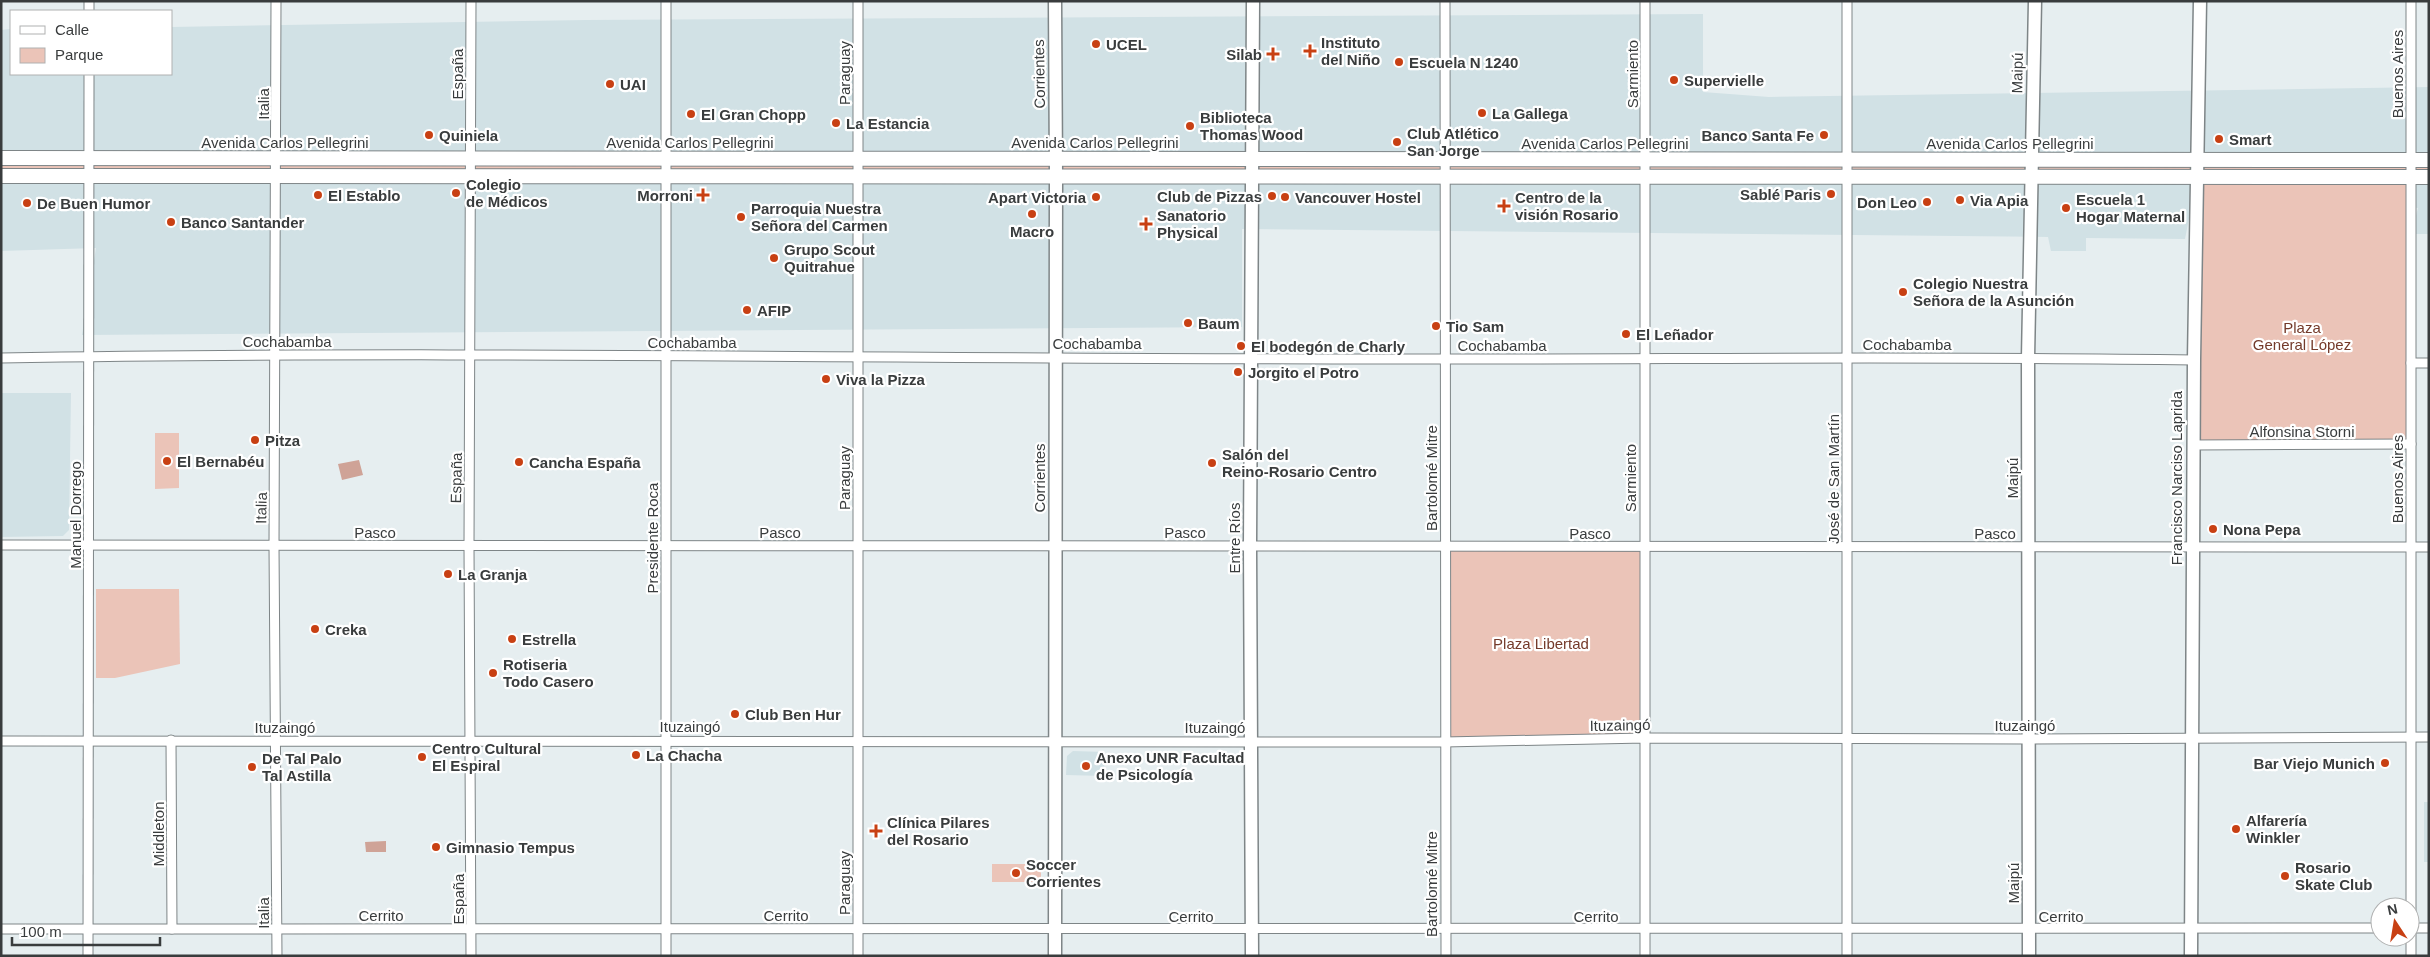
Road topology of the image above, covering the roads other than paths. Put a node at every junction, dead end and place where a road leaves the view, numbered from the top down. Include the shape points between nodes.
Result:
1 (276, 1) edge
2 (471, 1) edge
3 (666, 1) edge
4 (858, 1) edge
5 (1054, 1) edge
6 (1253, 1) edge
7 (1445, 1) edge
8 (1645, 1) edge
9 (1848, 1) edge
10 (2035, 1) edge
11 (2200, 1) edge
12 (2411, 1) edge
13 (89, 75) edge
14 (1, 158) edge
15 (89, 158) junction
16 (276, 158) junction
17 (471, 159) junction
18 (666, 159) junction
19 (858, 159) junction
20 (1056, 159) junction
21 (1252, 159) junction
22 (1445, 159) junction
23 (1646, 159) junction
24 (1846, 159) junction
25 (2031, 159) junction
26 (2197, 159) junction
27 (2411, 160) junction
28 (2429, 160) edge
29 (1, 176) edge
30 (89, 176) junction
31 (276, 176) junction
32 (471, 176) junction
33 (666, 176) junction
34 (858, 176) junction
35 (1056, 176) junction
36 (1252, 176) junction
37 (1446, 176) junction
38 (1646, 176) junction
39 (1846, 177) junction
40 (2031, 177) junction
41 (2197, 177) junction
42 (2411, 177) junction
43 (2429, 177) edge
44 (276, 354) junction
45 (471, 355) junction
46 (88, 356) junction
47 (666, 356) junction
48 (858, 356) junction
49 (1056, 357) junction
50 (1846, 357) junction
51 (1, 358) edge
52 (1252, 358) junction
53 (1645, 358) junction
54 (2028, 358) junction
55 (1445, 360) junction
56 (2194, 360) junction
57 (2411, 363) junction
58 (2429, 363) edge
59 (2411, 444) junction
60 (2193, 445) junction
61 (88, 545) junction
62 (1, 546) edge
63 (274, 546) junction
64 (469, 546) junction
65 (666, 546) junction
66 (858, 546) junction
67 (1056, 546) junction
68 (1250, 546) junction
69 (1444, 546) junction
70 (1644, 547) junction
71 (1847, 547) junction
72 (2028, 547) junction
73 (2192, 547) junction
74 (2411, 547) junction
75 (2429, 547) edge
76 (2411, 737) junction
77 (2429, 737) edge
78 (1645, 738) junction
79 (1847, 738) junction
80 (2029, 739) junction
81 (2190, 739) junction
82 (171, 740) junction
83 (276, 740) junction
84 (666, 740) junction
85 (1055, 740) junction
86 (1, 741) edge
87 (88, 741) junction
88 (471, 741) junction
89 (858, 741) junction
90 (1252, 741) junction
91 (1444, 742) junction
92 (2411, 897) edge
93 (88, 928) junction
94 (2370, 928) edge
95 (1, 929) edge
96 (172, 929) junction
97 (276, 929) junction
98 (471, 929) junction
99 (666, 929) junction
100 (858, 929) junction
101 (1055, 929) junction
102 (1252, 929) junction
103 (1445, 929) junction
104 (1645, 930) junction
105 (1847, 930) junction
106 (2029, 930) junction
107 (2191, 930) junction
108 (88, 956) edge
109 (276, 956) edge
110 (471, 956) edge
111 (666, 956) edge
112 (858, 956) edge
113 (1055, 956) edge
114 (1252, 956) edge
115 (1446, 956) edge
116 (1645, 956) edge
117 (1847, 956) edge
118 (2029, 956) edge
119 (2191, 956) edge

1 - 16 street, Italia
2 - 17 street, España
3 - 18 street, Presidente Roca
4 - 19 street, Paraguay
5 - 20 main road, Corrientes
6 - 21 main road, Entre Ríos
7 - 22 street, Bartolomé Mitre
8 - 23 street, Sarmiento
9 - 24 street, José de San Martín
10 - 25 main road, Maipú
11 - 26 main road, Francisco Narciso Laprida
12 - 27 street, Buenos Aires
13 - 15 street, Manuel Dorrego
14 - 15 main road, Avenida Carlos Pellegrini
15 - 16 main road, Avenida Carlos Pellegrini
15 - 30 street, Manuel Dorrego
16 - 17 main road, Avenida Carlos Pellegrini
16 - 31 street, Italia
17 - 18 main road, Avenida Carlos Pellegrini
17 - 32 street, España
18 - 19 main road, Avenida Carlos Pellegrini
18 - 33 street, Presidente Roca
19 - 20 main road, Avenida Carlos Pellegrini
19 - 34 street, Paraguay
20 - 21 main road, Avenida Carlos Pellegrini
20 - 35 main road, Corrientes
21 - 22 main road, Avenida Carlos Pellegrini
21 - 36 main road, Entre Ríos
22 - 23 main road, Avenida Carlos Pellegrini
22 - 37 street, Bartolomé Mitre
23 - 24 main road, Avenida Carlos Pellegrini
23 - 38 street, Sarmiento
24 - 25 main road, Avenida Carlos Pellegrini
24 - 39 street, José de San Martín
25 - 26 main road, Avenida Carlos Pellegrini
25 - 40 main road, Maipú
26 - 27 main road, Avenida Carlos Pellegrini
26 - 41 main road, Francisco Narciso Laprida
27 - 28 main road, Avenida Carlos Pellegrini
27 - 42 street, Buenos Aires
29 - 30 main road
30 - 31 main road
30 - 46 street, Manuel Dorrego
31 - 32 main road
31 - 44 street, Italia
32 - 33 main road
32 - 45 street, España
33 - 34 main road
33 - 47 street, Presidente Roca
34 - 35 main road
34 - 48 street, Paraguay
35 - 36 main road
35 - 49 main road, Corrientes
36 - 37 main road
36 - 52 main road, Entre Ríos
37 - 38 main road
37 - 55 street, Bartolomé Mitre
38 - 39 main road
38 - 53 street, Sarmiento
39 - 40 main road
39 - 50 street, José de San Martín
40 - 41 main road
40 - 54 main road, Maipú
41 - 42 main road
41 - 56 main road, Francisco Narciso Laprida
42 - 43 main road
42 - 57 street, Buenos Aires
44 - 45 street, Cochabamba
44 - 46 street, Cochabamba
44 - 63 street, Italia
45 - 47 street, Cochabamba
45 - 64 street, España
46 - 51 street, Cochabamba
46 - 61 street, Manuel Dorrego
47 - 48 street, Cochabamba
47 - 65 street, Presidente Roca
48 - 49 street, Cochabamba
48 - 66 street, Paraguay
49 - 52 street, Cochabamba
49 - 67 main road, Corrientes
50 - 53 street, Cochabamba
50 - 54 street, Cochabamba
50 - 71 street, José de San Martín
52 - 55 street, Cochabamba
52 - 68 main road, Entre Ríos
53 - 55 street, Cochabamba
53 - 70 street, Sarmiento
54 - 56 street, Cochabamba
54 - 72 main road, Maipú
55 - 69 street, Bartolomé Mitre
56 - 60 main road, Francisco Narciso Laprida
57 - 58 street
57 - 59 street, Buenos Aires
59 - 60 street, Alfonsina Storni
59 - 74 street, Buenos Aires
60 - 73 main road, Francisco Narciso Laprida
61 - 62 street, Pasco
61 - 63 street, Pasco
61 - 87 street, Manuel Dorrego
63 - 64 street, Pasco
63 - 83 street, Italia
64 - 65 street, Pasco
64 - 88 street, España
65 - 66 street, Pasco
65 - 84 street, Presidente Roca
66 - 67 street, Pasco
66 - 89 street, Paraguay
67 - 68 street, Pasco
67 - 85 main road, Corrientes
68 - 69 street, Pasco
68 - 90 main road, Entre Ríos
69 - 70 street, Pasco
69 - 91 street, Bartolomé Mitre
70 - 71 street, Pasco
70 - 78 street, Sarmiento
71 - 72 street, Pasco
71 - 79 street, José de San Martín
72 - 73 street, Pasco
72 - 80 main road, Maipú
73 - 74 street, Pasco
73 - 81 main road, Francisco Narciso Laprida
74 - 75 street, Pasco
74 - 76 street, Buenos Aires
76 - 77 street, Ituzaingó
76 - 81 street, Ituzaingó
76 - 92 street, Buenos Aires
78 - 79 street, Ituzaingó
78 - 91 street, Ituzaingó
78 - 104 street, Sarmiento
79 - 80 street, Ituzaingó
79 - 105 street, José de San Martín
80 - 81 street, Ituzaingó
80 - 106 main road, Maipú
81 - 107 main road, Francisco Narciso Laprida
82 - 83 street, Ituzaingó
82 - 87 street, Ituzaingó
82 - 96 street, Middleton
83 - 88 street, Ituzaingó
83 - 97 street, Italia
84 - 88 street, Ituzaingó
84 - 89 street, Ituzaingó
84 - 99 street, Presidente Roca
85 - 89 street, Ituzaingó
85 - 90 street, Ituzaingó
85 - 101 main road, Corrientes
86 - 87 street, Ituzaingó
87 - 93 street, Manuel Dorrego
88 - 98 street, España
89 - 100 street, Paraguay
90 - 91 street, Ituzaingó
90 - 102 main road, Entre Ríos
91 - 103 street, Bartolomé Mitre
93 - 95 street, Cerrito
93 - 96 street, Cerrito
93 - 108 street, Manuel Dorrego
94 - 107 street, Cerrito
96 - 97 street, Cerrito
97 - 98 street, Cerrito
97 - 109 street, Italia
98 - 99 street, Cerrito
98 - 110 street, España
99 - 100 street, Cerrito
99 - 111 street, Presidente Roca
100 - 101 street, Cerrito
100 - 112 street, Paraguay
101 - 102 street, Cerrito
101 - 113 main road, Corrientes
102 - 103 street, Cerrito
102 - 114 main road, Entre Ríos
103 - 104 street, Cerrito
103 - 115 street, Bartolomé Mitre
104 - 105 street, Cerrito
104 - 116 street, Sarmiento
105 - 106 street, Cerrito
105 - 117 street, José de San Martín
106 - 107 street, Cerrito
106 - 118 main road, Maipú
107 - 119 main road, Francisco Narciso Laprida

